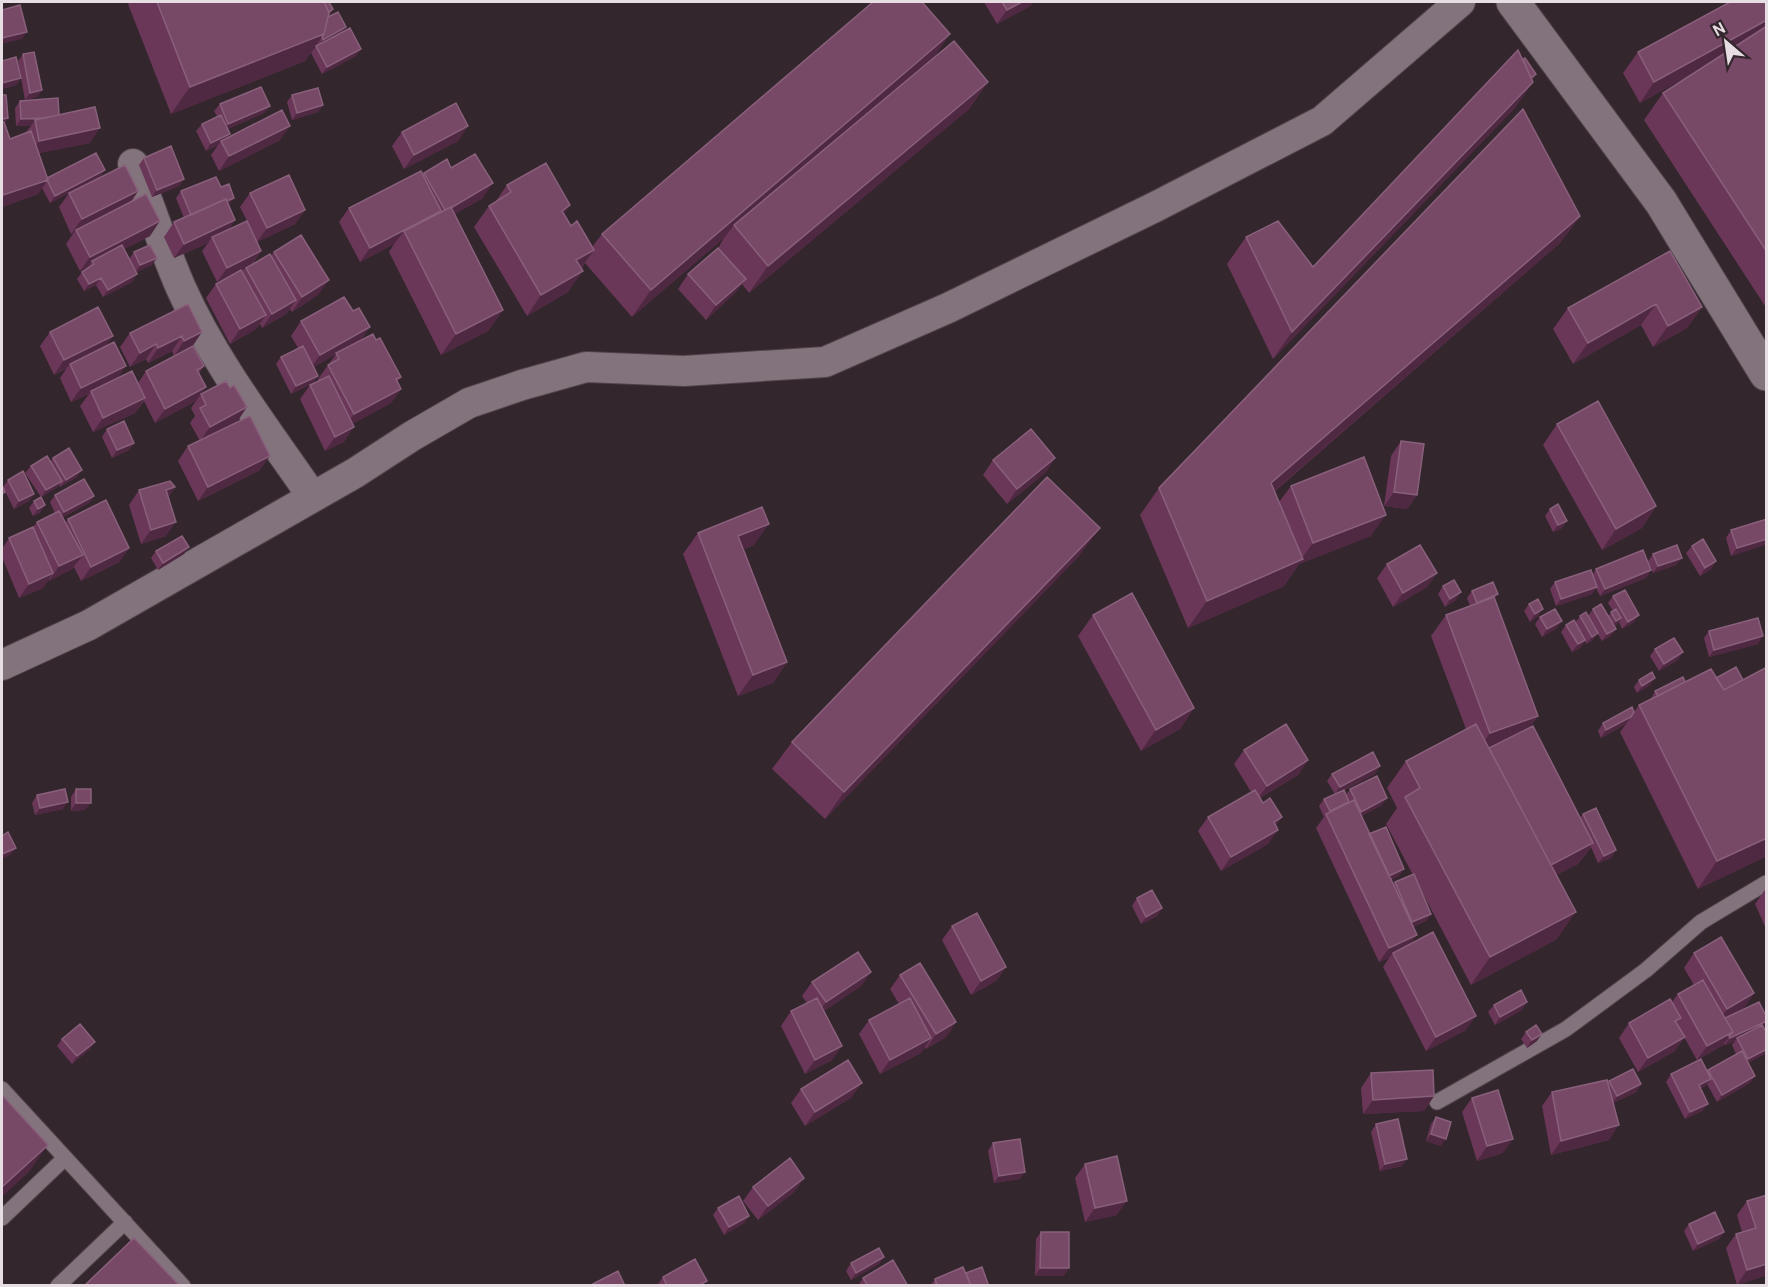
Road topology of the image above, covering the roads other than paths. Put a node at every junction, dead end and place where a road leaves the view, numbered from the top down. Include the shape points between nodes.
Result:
1 (1460, 2) edge
2 (1513, 2) edge
3 (133, 164) dead end
4 (1767, 374) edge
5 (312, 496) junction
6 (5, 654) edge
7 (1767, 883) edge
8 (2, 1089) edge
9 (1437, 1102) dead end
10 (65, 1158) junction
11 (2, 1218) edge
12 (125, 1222) junction
13 (58, 1286) edge
14 (183, 1286) edge

1 - 5 street via 1322,121 948,308 825,362 684,371 586,367 469,403
2 - 4 street via 1660,202
3 - 5 street via 181,288 204,331
5 - 6 street via 89,625
7 - 9 lane via 1701,922 1646,970 1566,1029
8 - 10 lane
10 - 11 lane
10 - 12 lane
12 - 13 lane
12 - 14 lane

